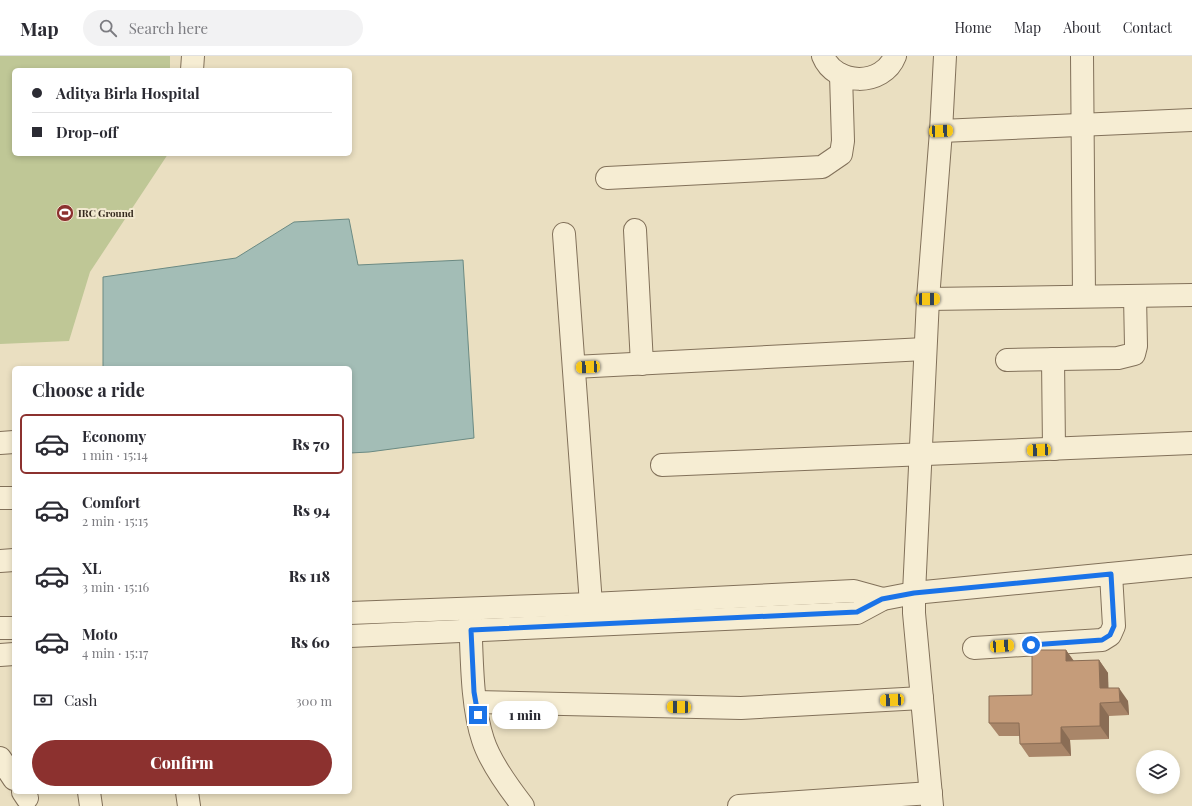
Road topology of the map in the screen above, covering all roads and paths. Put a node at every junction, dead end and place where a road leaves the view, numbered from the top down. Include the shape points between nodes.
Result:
1 (193, 56) edge
2 (823, 56) edge
3 (895, 56) edge
4 (945, 56) edge
5 (1082, 56) edge
6 (192, 68) edge
7 (841, 75) junction
8 (1192, 120) edge
9 (1082, 125) junction
10 (941, 131) junction
11 (607, 178) dead end
12 (635, 230) dead end
13 (564, 234) dead end
14 (1192, 295) edge
15 (1084, 296) junction
16 (1135, 296) junction
17 (928, 299) junction
18 (925, 349) junction
19 (1053, 359) junction
20 (1007, 360) dead end
21 (642, 364) junction
22 (574, 367) junction
23 (12, 442) edge
24 (0, 443) edge
25 (1192, 443) edge
26 (1054, 449) junction
27 (919, 455) junction
28 (662, 465) dead end
29 (0, 498) edge
30 (12, 498) edge
31 (12, 560) edge
32 (0, 561) edge
33 (1192, 566) edge
34 (1111, 574) junction
35 (914, 593) junction
36 (882, 599) junction
37 (591, 604) junction
38 (469, 608) junction
39 (352, 613) edge
40 (0, 628) edge
41 (12, 628) edge
42 (471, 630) junction
43 (352, 636) edge
44 (974, 648) dead end
45 (12, 654) edge
46 (0, 655) edge
47 (922, 698) junction
48 (476, 702) junction
49 (0, 758) edge
50 (12, 776) edge
51 (89, 794) edge
52 (187, 794) edge
53 (932, 799) edge
54 (852, 802) edge
55 (791, 804) edge
56 (91, 806) edge
57 (188, 806) edge
58 (523, 806) edge
59 (739, 806) edge

1 - 6 street
2 - 7 street via 832,69
3 - 7 street via 886,69 876,76 858,79
4 - 10 street
5 - 9 street
7 - 11 street via 841,154 822,167
8 - 9 street
9 - 10 street
9 - 15 street
10 - 17 street
12 - 21 street
13 - 22 street
14 - 16 street
15 - 16 street
15 - 17 street
16 - 19 street via 1134,354 1118,358
17 - 18 street
18 - 21 street
18 - 27 street
19 - 20 street
19 - 26 street
21 - 22 street
22 - 37 street
23 - 24 street
25 - 26 street
26 - 27 street
27 - 28 street
27 - 35 street
29 - 30 street
31 - 32 street
33 - 34 street
34 - 35 street
34 - 44 street via 1114,626 1110,635 1102,640
35 - 36 street
35 - 47 street
36 - 37 street via 854,591
36 - 42 street via 857,612
37 - 38 street
38 - 39 street
38 - 42 street
40 - 41 street
42 - 43 street
42 - 48 street
45 - 46 street
47 - 48 street via 741,708
47 - 53 street
48 - 58 street via 483,741 506,785
49 - 50 street
51 - 56 street
52 - 57 street
53 - 54 street
54 - 55 street
55 - 59 street

